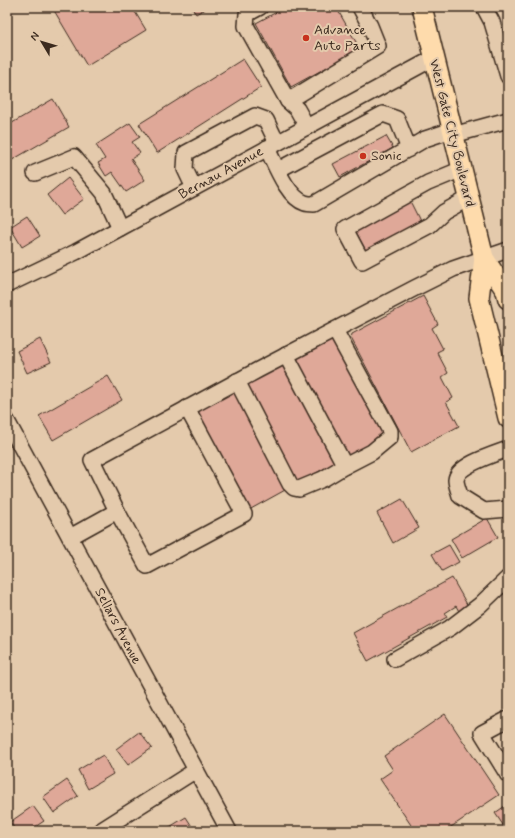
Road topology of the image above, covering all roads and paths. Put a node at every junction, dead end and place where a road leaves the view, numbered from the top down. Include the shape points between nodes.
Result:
1 (260, 7) edge
2 (360, 7) edge
3 (422, 7) edge
4 (484, 7) edge
5 (434, 58) junction
6 (508, 76) edge
7 (288, 101) junction
8 (508, 120) edge
9 (307, 127) junction
10 (452, 133) junction
11 (272, 146) junction
12 (409, 149) junction
13 (462, 169) junction
14 (278, 170) junction
15 (35, 172) dead end
16 (194, 188) junction
17 (469, 198) junction
18 (120, 228) junction
19 (508, 250) edge
20 (484, 258) junction
21 (7, 285) edge
22 (508, 299) edge
23 (335, 330) junction
24 (286, 355) junction
25 (237, 381) junction
26 (187, 408) junction
27 (508, 418) edge
28 (7, 421) edge
29 (508, 449) edge
30 (345, 466) junction
31 (508, 509) edge
32 (118, 511) junction
33 (70, 537) junction
34 (508, 578) edge
35 (394, 659) dead end
36 (508, 719) edge
37 (196, 770) junction
38 (508, 775) edge
39 (100, 831) edge
40 (229, 831) edge

1 - 7 street via 247,14 246,26
2 - 7 street via 378,46
3 - 5 main road, West Gate City Boulevard
4 - 6 street via 492,22
5 - 9 street, Bernau Avenue
5 - 10 main road, West Gate City Boulevard
7 - 9 street via 297,109
8 - 10 street
9 - 11 street, Bernau Avenue
10 - 12 street via 425,139
10 - 13 main road, West Gate City Boulevard
11 - 14 street
11 - 16 street, Bernau Avenue
11 - 16 street via 266,120 255,116 186,153 185,169
12 - 14 street via 314,204 306,203 290,192
12 - 14 street via 397,119 383,114
13 - 17 main road, West Gate City Boulevard
13 - 17 street via 428,182 345,230 362,261 430,225 444,212
15 - 18 street via 74,157 104,193
16 - 18 street, Bernau Avenue
17 - 20 main road, West Gate City Boulevard
18 - 21 street, Bernau Avenue
19 - 20 street
20 - 22 main road, West Gate City Boulevard via 506,291
20 - 23 street via 447,272
20 - 27 main road, West Gate City Boulevard via 479,298
23 - 24 street
23 - 30 street via 390,431 390,437 372,452
24 - 25 street
24 - 30 street
25 - 26 street
25 - 30 street via 294,488 299,489 323,479
26 - 32 street via 92,460
26 - 32 street via 244,514 147,566
28 - 33 street, Sellars Avenue
29 - 31 street via 465,467 458,473 456,481 460,496 484,511
32 - 33 street
33 - 37 street, Sellars Avenue
34 - 35 street via 480,605 450,628
36 - 38 street via 482,733
37 - 39 street
37 - 40 street, Sellars Avenue

